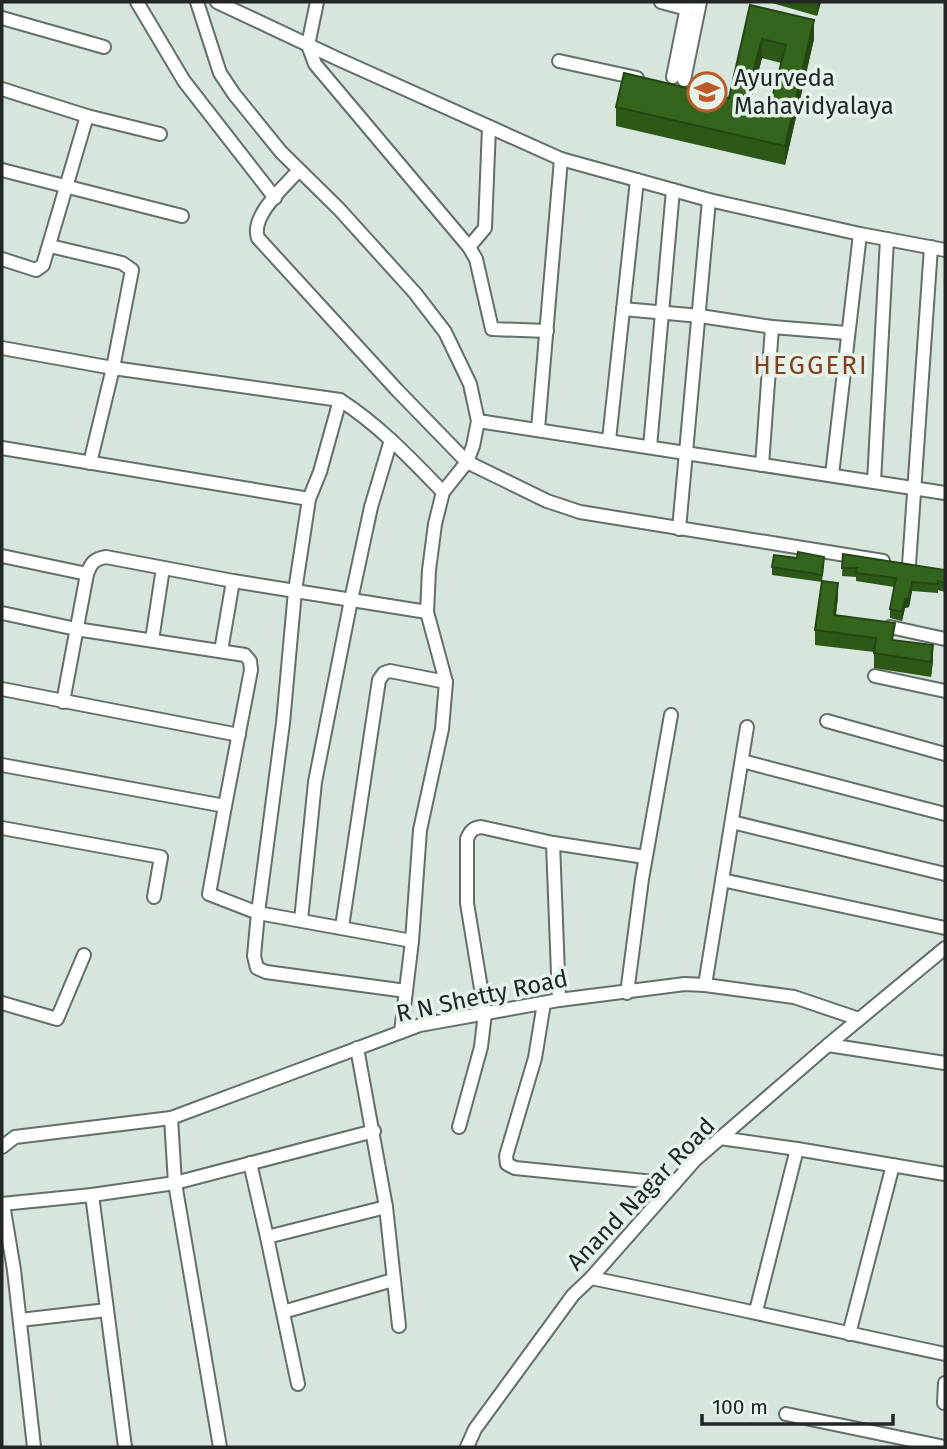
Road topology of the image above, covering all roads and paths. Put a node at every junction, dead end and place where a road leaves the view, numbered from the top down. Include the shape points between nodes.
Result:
1 (137, 2) edge
2 (197, 2) edge
3 (217, 2) edge
4 (317, 2) edge
5 (661, 2) edge
6 (700, 2) edge
7 (687, 5) edge
8 (2, 18) edge
9 (308, 45) junction
10 (104, 47) dead end
11 (559, 61) dead end
12 (668, 84) junction
13 (2, 89) edge
14 (87, 116) junction
15 (489, 127) junction
16 (160, 134) dead end
17 (561, 159) junction
18 (2, 170) edge
19 (299, 170) junction
20 (637, 180) junction
21 (65, 187) junction
22 (673, 190) junction
23 (275, 198) junction
24 (709, 200) junction
25 (182, 216) dead end
26 (860, 234) junction
27 (887, 239) junction
28 (50, 246) junction
29 (469, 247) junction
30 (932, 247) junction
31 (945, 250) edge
32 (2, 260) edge
33 (623, 309) junction
34 (661, 312) junction
35 (700, 316) junction
36 (772, 327) junction
37 (547, 331) junction
38 (848, 333) junction
39 (2, 348) edge
40 (113, 368) junction
41 (340, 400) junction
42 (478, 421) junction
43 (538, 429) junction
44 (391, 440) junction
45 (609, 440) junction
46 (649, 447) junction
47 (2, 448) edge
48 (687, 453) junction
49 (90, 463) junction
50 (762, 465) junction
51 (463, 466) junction
52 (832, 475) junction
53 (874, 482) junction
54 (915, 488) junction
55 (445, 489) junction
56 (945, 493) edge
57 (309, 499) junction
58 (679, 529) junction
59 (2, 556) edge
60 (163, 568) junction
61 (87, 574) junction
62 (233, 581) junction
63 (295, 591) junction
64 (351, 600) junction
65 (427, 611) junction
66 (2, 613) edge
67 (890, 627) edge
68 (76, 629) junction
69 (945, 639) edge
70 (152, 640) junction
71 (222, 651) junction
72 (875, 676) dead end
73 (446, 682) junction
74 (2, 689) edge
75 (945, 691) edge
76 (63, 702) junction
77 (671, 715) dead end
78 (827, 721) dead end
79 (747, 727) dead end
80 (240, 735) junction
81 (945, 754) edge
82 (742, 761) junction
83 (2, 765) edge
84 (225, 806) junction
85 (945, 814) edge
86 (732, 822) junction
87 (2, 828) edge
88 (553, 843) junction
89 (645, 857) junction
90 (945, 874) edge
91 (722, 880) junction
92 (154, 897) dead end
93 (258, 913) junction
94 (301, 920) junction
95 (342, 927) junction
96 (945, 928) edge
97 (412, 941) junction
98 (945, 948) edge
99 (85, 955) dead end
100 (705, 985) junction
101 (406, 991) junction
102 (627, 993) junction
103 (559, 1000) junction
104 (2, 1003) edge
105 (544, 1003) junction
106 (485, 1013) junction
107 (859, 1019) junction
108 (401, 1032) junction
109 (828, 1045) junction
110 (358, 1048) junction
111 (945, 1063) edge
112 (171, 1118) junction
113 (459, 1127) dead end
114 (374, 1131) junction
115 (720, 1138) junction
116 (2, 1147) edge
117 (797, 1149) junction
118 (250, 1163) junction
119 (893, 1165) junction
120 (945, 1174) edge
121 (175, 1183) junction
122 (674, 1184) junction
123 (92, 1195) junction
124 (2, 1204) edge
125 (386, 1207) junction
126 (267, 1237) junction
127 (591, 1278) junction
128 (393, 1280) junction
129 (107, 1310) junction
130 (756, 1311) junction
131 (283, 1312) junction
132 (20, 1320) junction
133 (399, 1326) dead end
134 (849, 1334) junction
135 (945, 1354) edge
136 (945, 1383) edge
137 (298, 1384) dead end
138 (944, 1402) edge
139 (786, 1415) dead end
140 (34, 1447) edge
141 (125, 1447) edge
142 (220, 1447) edge
143 (467, 1447) edge
144 (945, 1447) edge

1 - 23 street via 184,81
2 - 19 street via 220,73
3 - 9 street
4 - 9 street
5 - 7 street
6 - 12 street
7 - 12 street
8 - 10 street
9 - 15 street
9 - 29 street via 324,77
11 - 12 street
13 - 14 street
14 - 16 street
14 - 21 street
15 - 17 street
15 - 29 street via 485,228
17 - 20 street
17 - 37 street
18 - 21 street
19 - 23 street
19 - 42 street via 407,284 445,332 470,384
20 - 22 street
20 - 33 street
21 - 25 street
21 - 28 street
22 - 24 street
22 - 34 street
23 - 51 street via 257,224 258,239
24 - 26 street
24 - 35 street
26 - 27 street
26 - 38 street
27 - 30 street
27 - 53 street
28 - 32 street via 43,265 36,270
28 - 40 street via 122,263 132,270
29 - 37 street via 492,329
30 - 31 street
30 - 54 street
33 - 34 street
33 - 45 street
34 - 35 street
34 - 46 street
35 - 36 street
35 - 48 street
36 - 38 street
36 - 50 street
37 - 43 street
38 - 52 street
39 - 40 street
40 - 41 street
40 - 49 street
41 - 44 street
41 - 57 street
42 - 43 street
42 - 51 street
43 - 45 street
44 - 55 street
44 - 64 street
45 - 46 street
46 - 48 street
47 - 49 street
48 - 50 street
48 - 58 street
49 - 57 street
50 - 52 street
51 - 55 street
51 - 58 street via 580,512
52 - 53 street
53 - 54 street
54 - 56 street
54 - 58 street via 915,566
55 - 65 street via 435,524
57 - 63 street
59 - 61 street
60 - 61 street via 106,557 96,559
60 - 62 street
60 - 70 street
61 - 68 street
62 - 63 street
62 - 71 street
63 - 64 street
63 - 93 street
64 - 65 street
64 - 94 street via 315,782
65 - 73 street
66 - 68 street
67 - 69 street
68 - 70 street
68 - 76 street
70 - 71 street
71 - 80 street via 245,655 250,661
72 - 75 street
73 - 95 street via 390,671 379,680
73 - 97 street via 442,729 420,830
74 - 76 street
76 - 80 street
77 - 89 street
78 - 81 street
79 - 82 street
80 - 84 street
82 - 85 street
82 - 86 street
83 - 84 street
84 - 93 street via 209,894
86 - 90 street
86 - 91 street
87 - 92 street via 161,858
88 - 89 street
88 - 103 street
88 - 106 street via 481,827 467,839 467,903
89 - 102 street
91 - 96 street
91 - 100 street
93 - 94 street
93 - 101 street via 254,957 261,971
94 - 95 street
95 - 97 street
97 - 101 street
98 - 107 street, Anand Nagar Road
99 - 104 street via 57,1019
100 - 102 street, R N Shetty Road
100 - 107 street, R N Shetty Road via 794,997
101 - 108 street
102 - 103 street, R N Shetty Road
103 - 105 street, R N Shetty Road
105 - 106 street, R N Shetty Road
105 - 122 street via 535,1058 507,1164
106 - 108 street, R N Shetty Road
106 - 113 street via 481,1047
107 - 109 street, Anand Nagar Road
108 - 110 street, R N Shetty Road
109 - 111 street
109 - 115 street, Anand Nagar Road
110 - 112 street, R N Shetty Road
110 - 114 street
112 - 116 street, R N Shetty Road via 15,1137
112 - 121 street
114 - 118 street
114 - 125 street
115 - 117 street
115 - 122 street, Anand Nagar Road
117 - 119 street
117 - 130 street
118 - 121 street
118 - 126 street
119 - 120 street
119 - 134 street
121 - 123 street
121 - 142 street
122 - 127 street, Anand Nagar Road
123 - 124 street
123 - 129 street
124 - 132 street
125 - 126 street
125 - 128 street
126 - 131 street
127 - 130 street
127 - 143 street, Anand Nagar Road via 573,1295 475,1429
128 - 131 street
128 - 133 street
129 - 132 street
129 - 141 street
130 - 134 street
131 - 137 street
132 - 140 street
134 - 135 street
136 - 138 street
139 - 144 street

